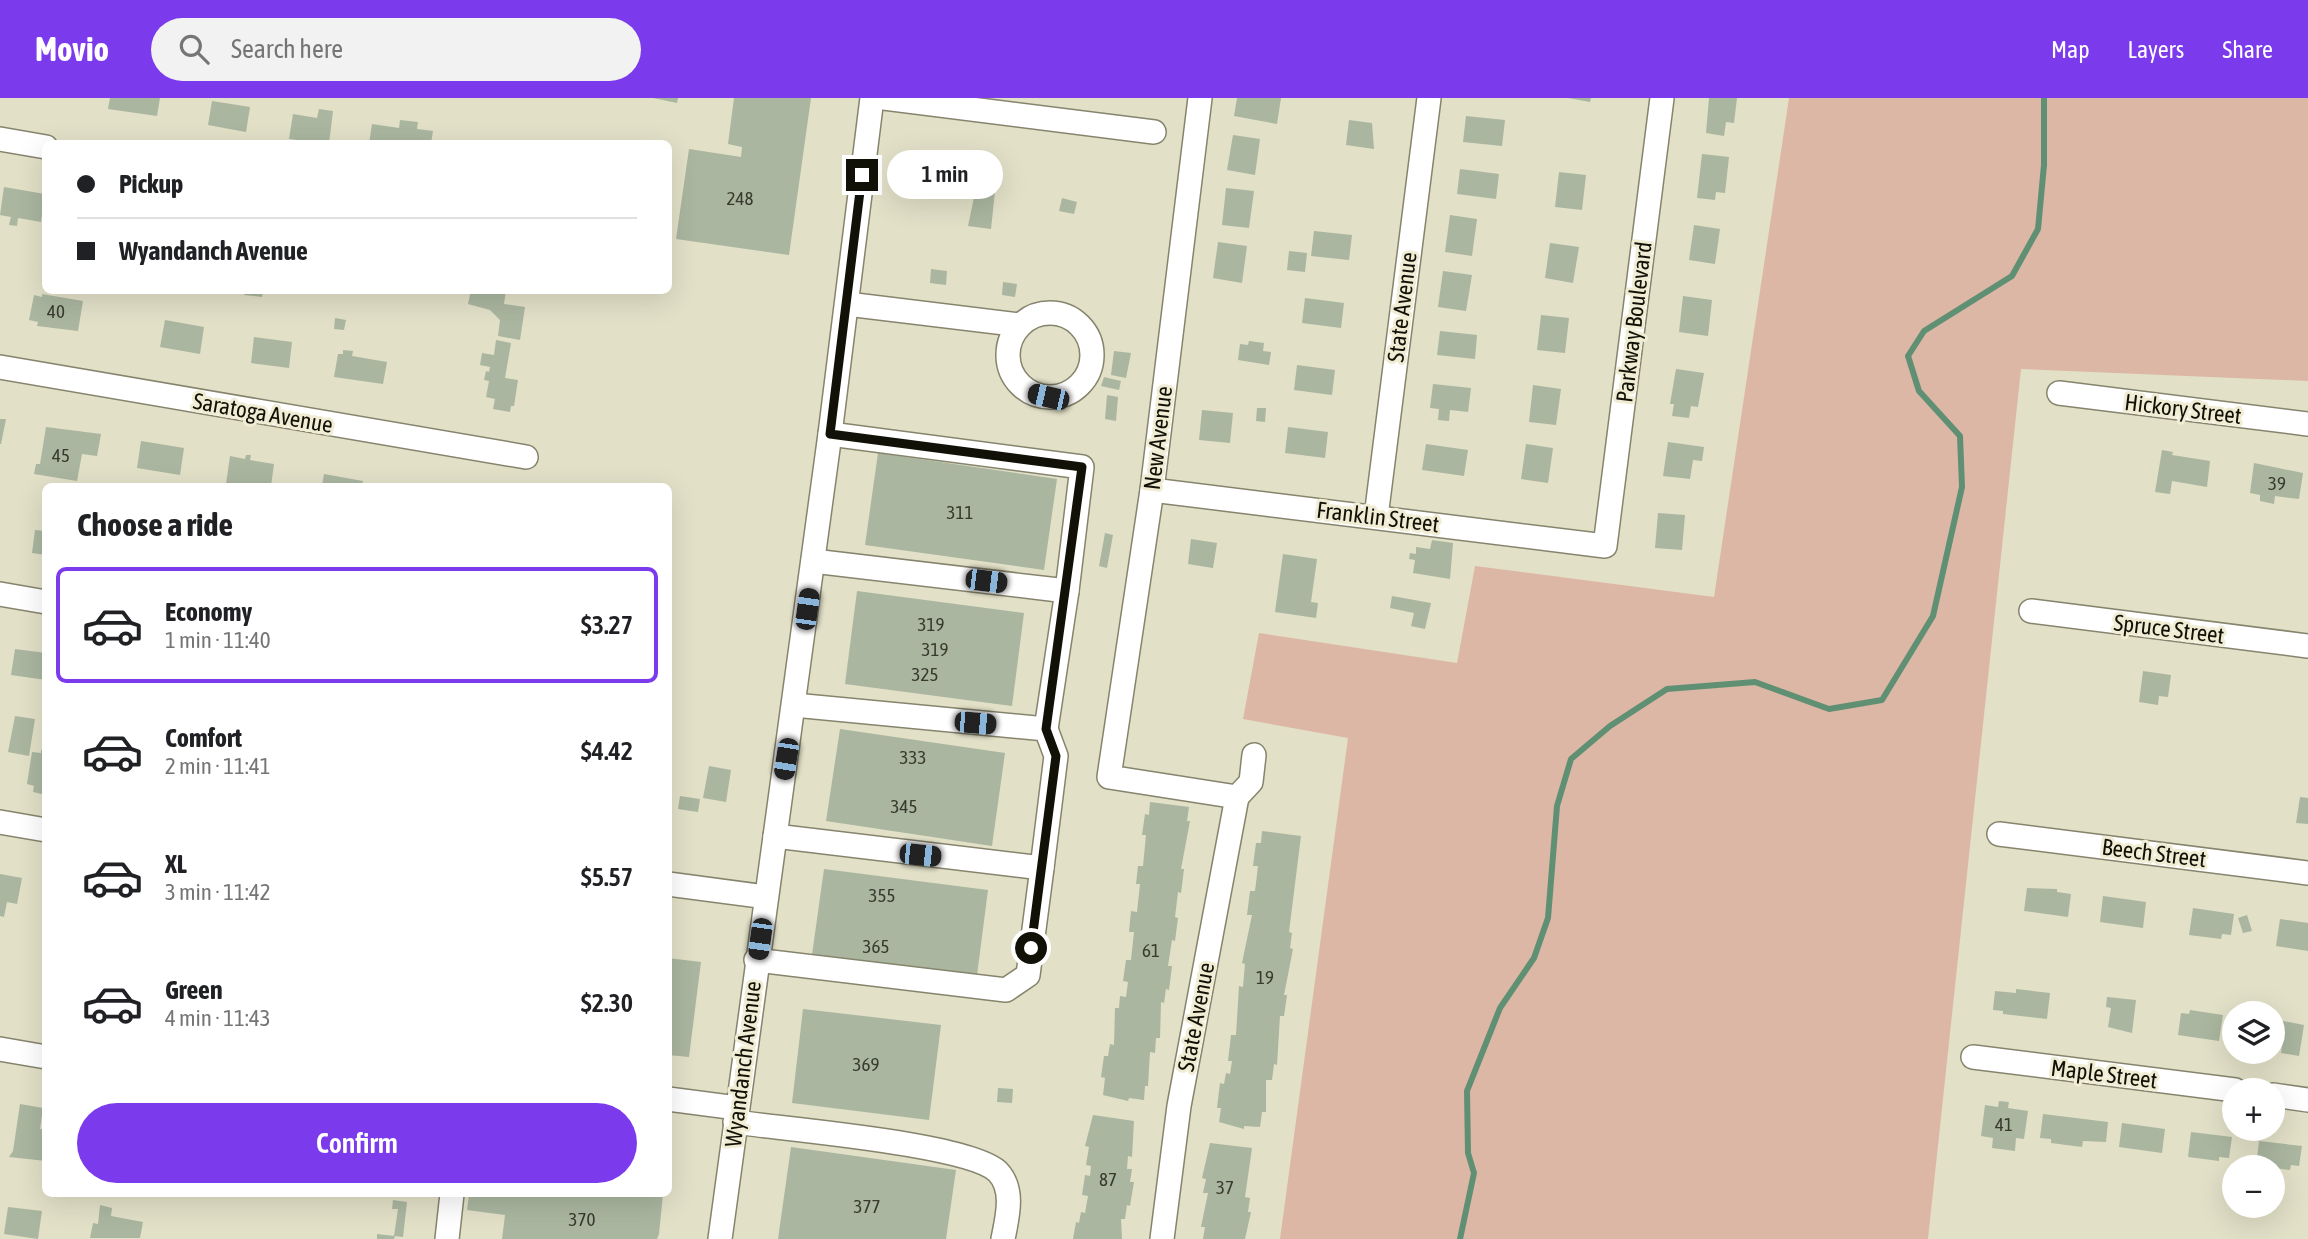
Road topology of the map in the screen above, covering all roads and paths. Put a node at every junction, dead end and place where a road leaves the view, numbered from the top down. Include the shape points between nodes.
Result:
1 (872, 98) edge
2 (884, 98) edge
3 (1200, 98) edge
4 (1429, 98) edge
5 (1662, 98) edge
6 (1154, 132) dead end
7 (0, 139) edge
8 (42, 146) edge
9 (847, 304) junction
10 (1020, 325) dead end
11 (0, 367) edge
12 (2059, 393) dead end
13 (2308, 424) edge
14 (830, 434) junction
15 (526, 457) dead end
16 (1152, 489) junction
17 (1376, 517) junction
18 (1605, 546) joint
19 (813, 561) junction
20 (1067, 591) junction
21 (0, 594) edge
22 (42, 601) edge
23 (2031, 611) dead end
24 (2308, 646) edge
25 (793, 705) junction
26 (1046, 729) junction
27 (1254, 755) dead end
28 (1237, 797) junction
29 (0, 822) edge
30 (42, 829) edge
31 (1999, 834) dead end
32 (775, 836) junction
33 (1042, 868) junction
34 (2308, 873) edge
35 (672, 885) edge
36 (766, 897) junction
37 (756, 960) junction
38 (0, 1049) edge
39 (42, 1056) edge
40 (1973, 1057) dead end
41 (2222, 1088) edge
42 (2285, 1097) edge
43 (672, 1100) edge
44 (2308, 1100) edge
45 (736, 1115) junction
46 (453, 1197) edge
47 (447, 1239) edge
48 (720, 1239) edge
49 (1003, 1239) edge
50 (1163, 1239) edge

1 - 9 street, Wyandanch Avenue
2 - 6 street
3 - 16 street, New Avenue
4 - 17 street, State Avenue
5 - 18 street, Parkway Boulevard
7 - 8 street
9 - 10 street
9 - 14 street, Wyandanch Avenue
11 - 15 street, Saratoga Avenue
12 - 13 street, Hickory Street
14 - 19 street, Wyandanch Avenue
14 - 20 street via 1082,467
16 - 17 street, Franklin Street
16 - 28 street, New Avenue via 1110,777
17 - 18 street, Franklin Street
19 - 20 street
19 - 25 street, Wyandanch Avenue
20 - 26 street
21 - 22 street
23 - 24 street, Spruce Street
25 - 26 street
25 - 32 street, Wyandanch Avenue
26 - 33 street via 1056,756
27 - 28 street, State Avenue via 1251,782
28 - 50 street, State Avenue via 1179,1106
29 - 30 street
31 - 34 street, Beech Street
32 - 33 street
32 - 36 street, Wyandanch Avenue
33 - 37 street via 1028,975 1006,990
35 - 36 street
36 - 37 street, Wyandanch Avenue
37 - 45 street, Wyandanch Avenue
38 - 39 street
40 - 41 street, Maple Street
42 - 44 street
43 - 45 street
45 - 48 street, Wyandanch Avenue
45 - 49 street via 941,1150 987,1163 1000,1174 1009,1198
46 - 47 street

